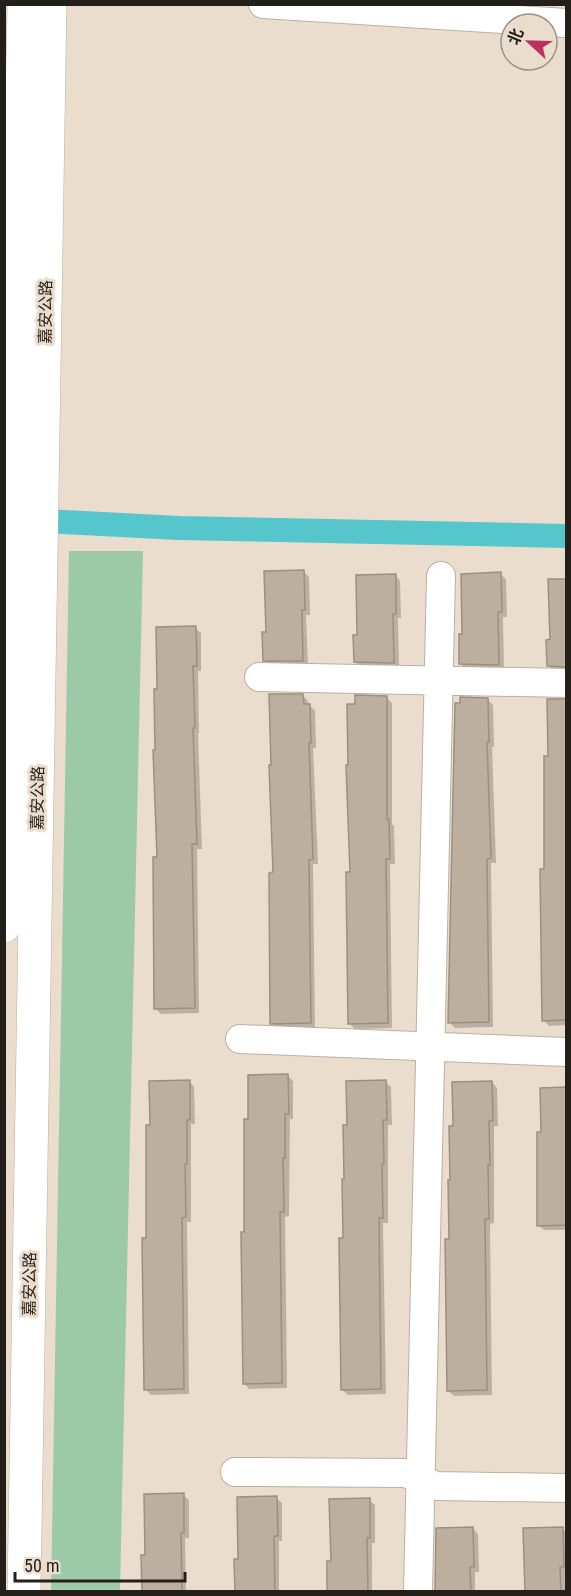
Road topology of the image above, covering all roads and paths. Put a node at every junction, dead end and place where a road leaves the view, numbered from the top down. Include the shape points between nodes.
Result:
1 (24, 4) edge
2 (50, 4) edge
3 (263, 4) edge
4 (567, 23) edge
5 (28, 485) junction
6 (27, 562) junction
7 (441, 576) dead end
8 (259, 677) dead end
9 (439, 680) junction
10 (567, 683) edge
11 (4, 926) edge
12 (240, 1039) dead end
13 (430, 1047) junction
14 (567, 1052) edge
15 (235, 1472) dead end
16 (420, 1478) junction
17 (567, 1488) edge
18 (24, 1592) edge
19 (418, 1592) edge

1 - 5 main road, 嘉安公路
2 - 5 main road, 嘉安公路
3 - 4 street
5 - 6 main road, 嘉安公路
6 - 11 main road, 嘉安公路
6 - 18 main road, 嘉安公路
7 - 9 street
8 - 9 street
9 - 10 street
9 - 13 street
12 - 13 street
13 - 14 street
13 - 16 street
15 - 16 street via 406,1473
16 - 17 street via 436,1486
16 - 19 street

